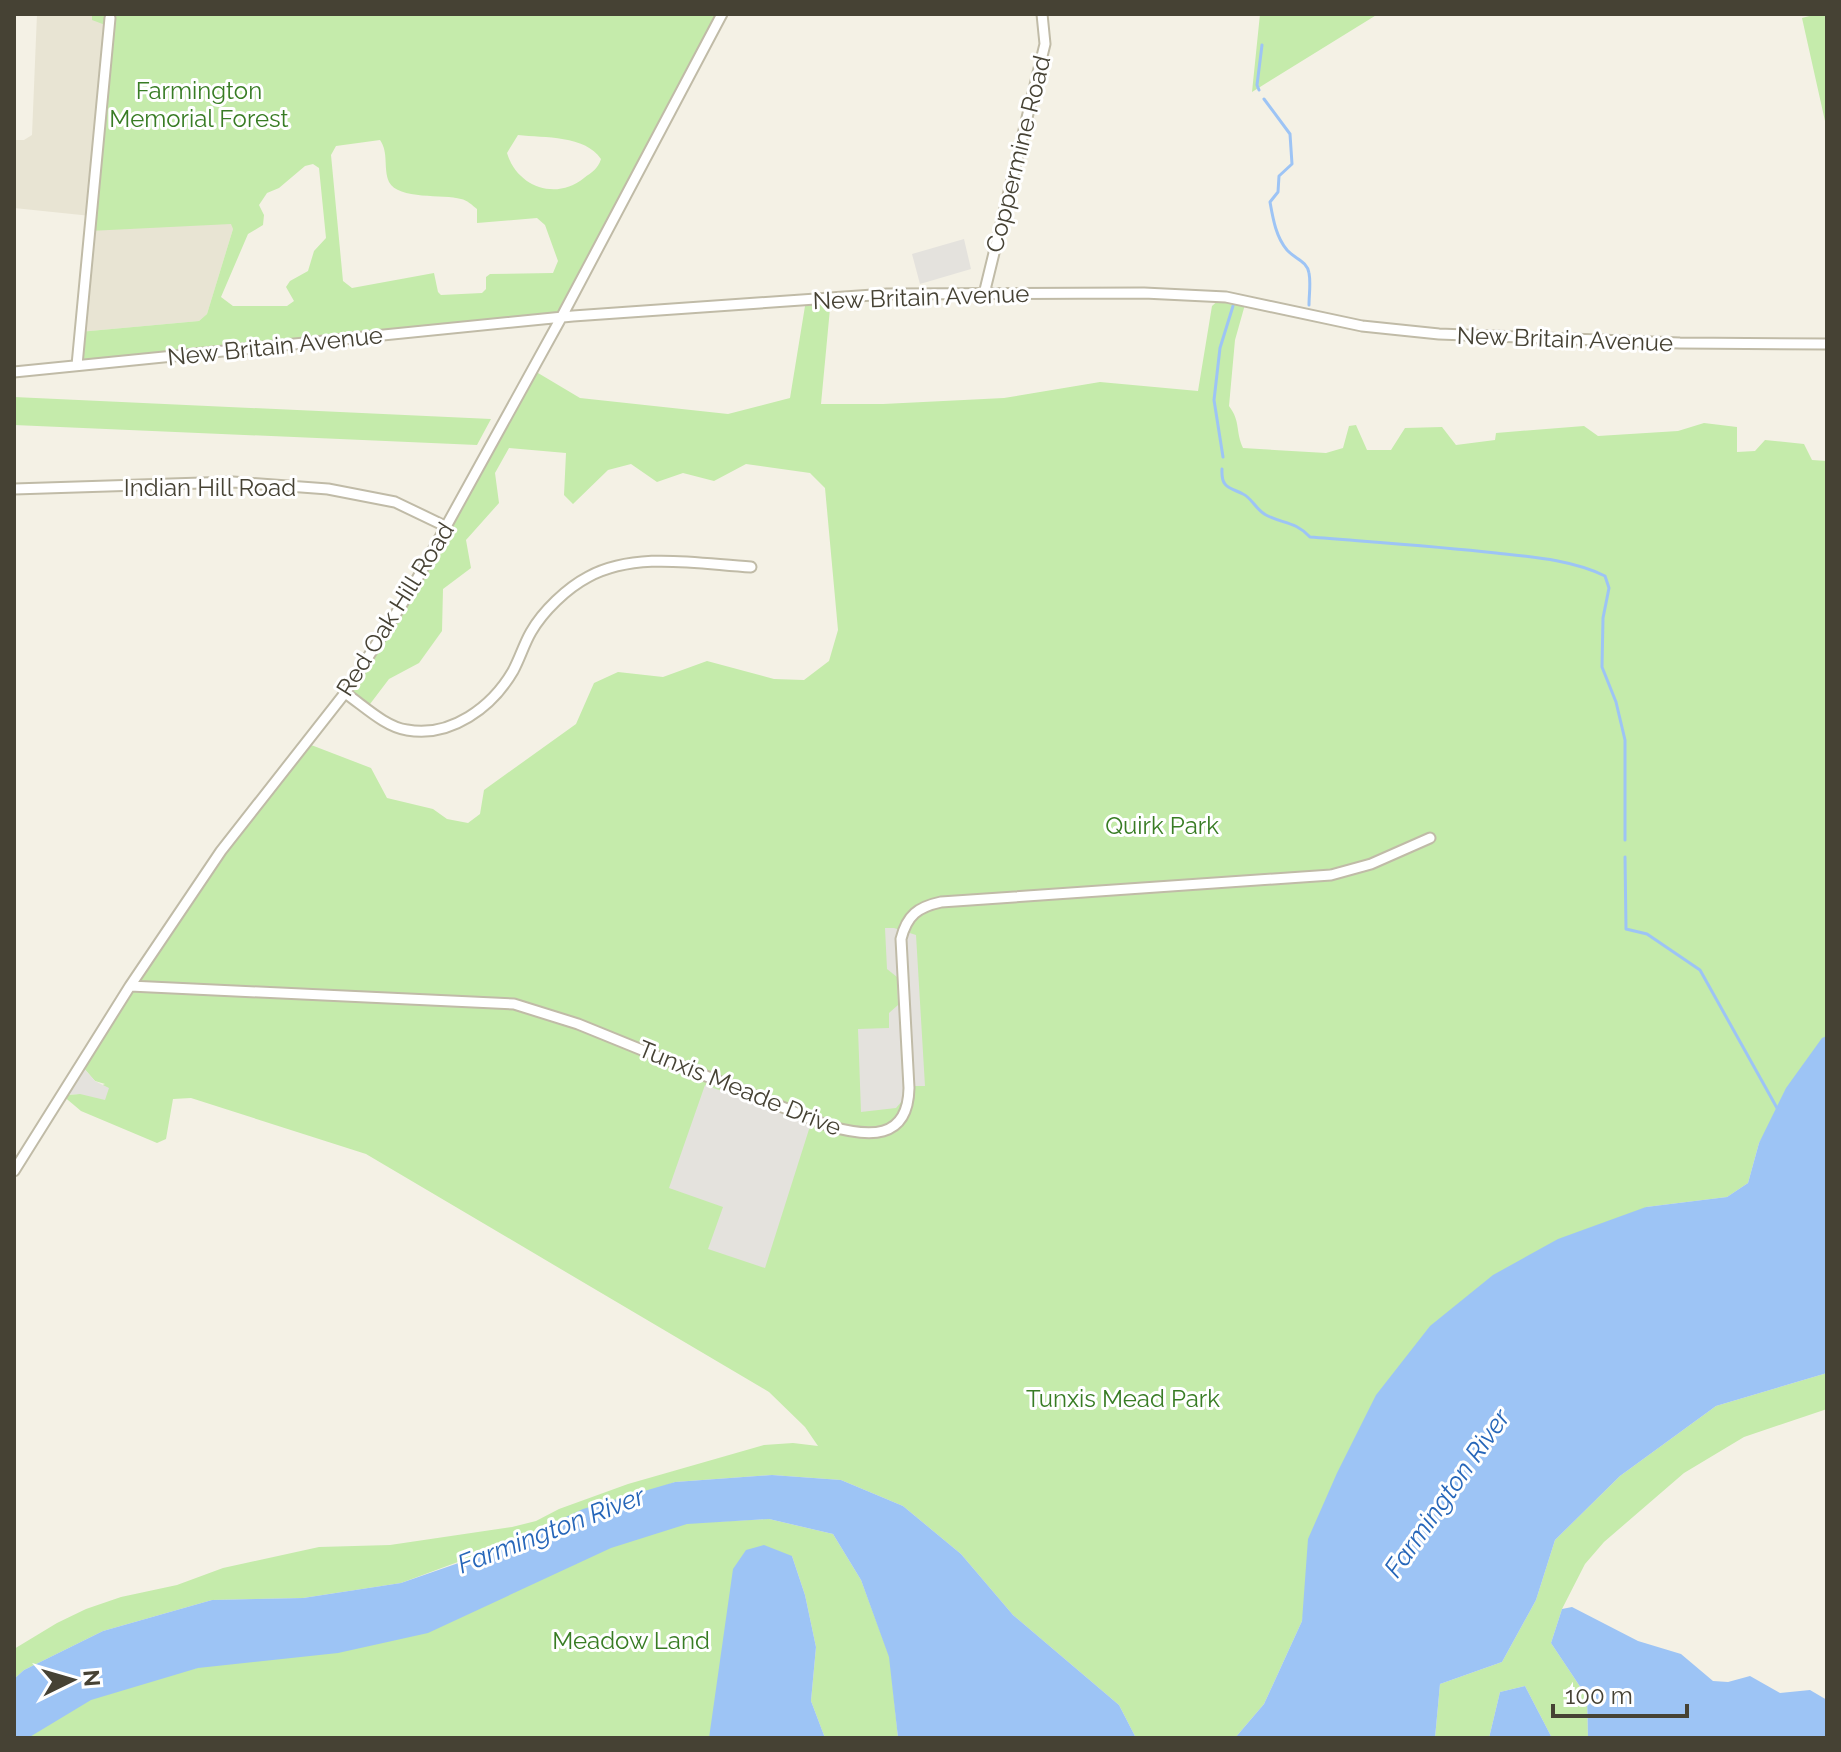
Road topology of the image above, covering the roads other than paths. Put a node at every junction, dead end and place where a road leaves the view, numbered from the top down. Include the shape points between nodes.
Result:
1 (722, 14) edge
2 (1042, 14) edge
3 (110, 18) dead end
4 (984, 294) junction
5 (561, 318) junction
6 (1827, 344) edge
7 (77, 365) junction
8 (14, 372) edge
9 (14, 489) edge
10 (447, 527) junction
11 (751, 567) dead end
12 (345, 693) junction
13 (1430, 838) dead end
14 (130, 986) junction
15 (14, 1171) edge

1 - 5 street, Red Oak Hill Road
2 - 4 street, Coppermine Road via 1045,44
3 - 7 street
4 - 5 street, New Britain Avenue via 887,294
4 - 6 street, New Britain Avenue via 1226,297 1362,326 1439,334
5 - 7 street, New Britain Avenue
5 - 10 street, Red Oak Hill Road
7 - 8 street, New Britain Avenue
9 - 10 street, Indian Hill Road via 233,482 328,489 395,502
10 - 12 street, Red Oak Hill Road
11 - 12 street via 667,562 620,566 588,577 532,629 497,694 455,725 406,730
12 - 14 street, Red Oak Hill Road via 221,851
13 - 14 street, Tunxis Meade Drive via 1331,875 925,906 905,924 901,939 906,1113 887,1130 866,1134 829,1126 578,1024 514,1004
14 - 15 street, Red Oak Hill Road

